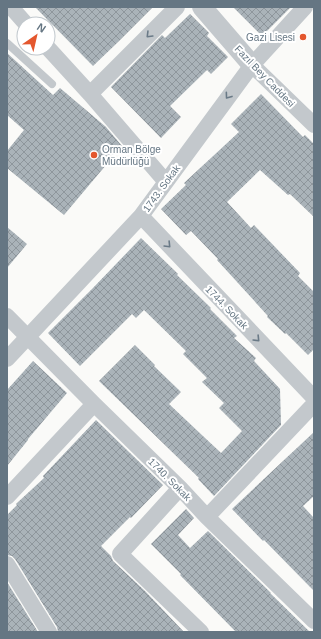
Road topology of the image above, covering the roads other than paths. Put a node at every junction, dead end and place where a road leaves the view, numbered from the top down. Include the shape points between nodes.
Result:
1 (11, 7) edge
2 (177, 7) edge
3 (202, 7) edge
4 (305, 7) edge
5 (19, 16) edge
6 (7, 43) edge
7 (55, 56) edge
8 (252, 65) junction
9 (52, 84) dead end
10 (90, 94) junction
11 (314, 125) edge
12 (166, 182) junction
13 (141, 216) junction
14 (7, 316) edge
15 (27, 337) junction
16 (7, 359) edge
17 (314, 398) edge
18 (94, 404) junction
19 (314, 404) edge
20 (180, 488) junction
21 (7, 497) edge
22 (207, 517) junction
23 (7, 564) edge
24 (314, 621) edge
25 (49, 632) edge
26 (201, 632) edge

1 - 5 street
2 -> 10 street
3 - 8 street, Fazıl Bey Caddesi
4 - 8 street, 1743. Sokak
6 - 9 lane
7 - 10 street
8 - 11 street, Fazıl Bey Caddesi
8 -> 12 street, 1743. Sokak
10 - 12 street
12 - 13 street, 1743. Sokak
13 - 15 street, 1743. Sokak
13 -> 17 street, 1744. Sokak
14 - 15 street, 1740. Sokak
15 - 16 street, 1743. Sokak
15 - 18 street, 1740. Sokak
18 - 20 street, 1740. Sokak
18 - 21 street
19 - 22 street
20 - 22 street, 1740. Sokak
20 - 26 street via 120,554
22 - 24 street, 1740. Sokak
23 - 25 street

